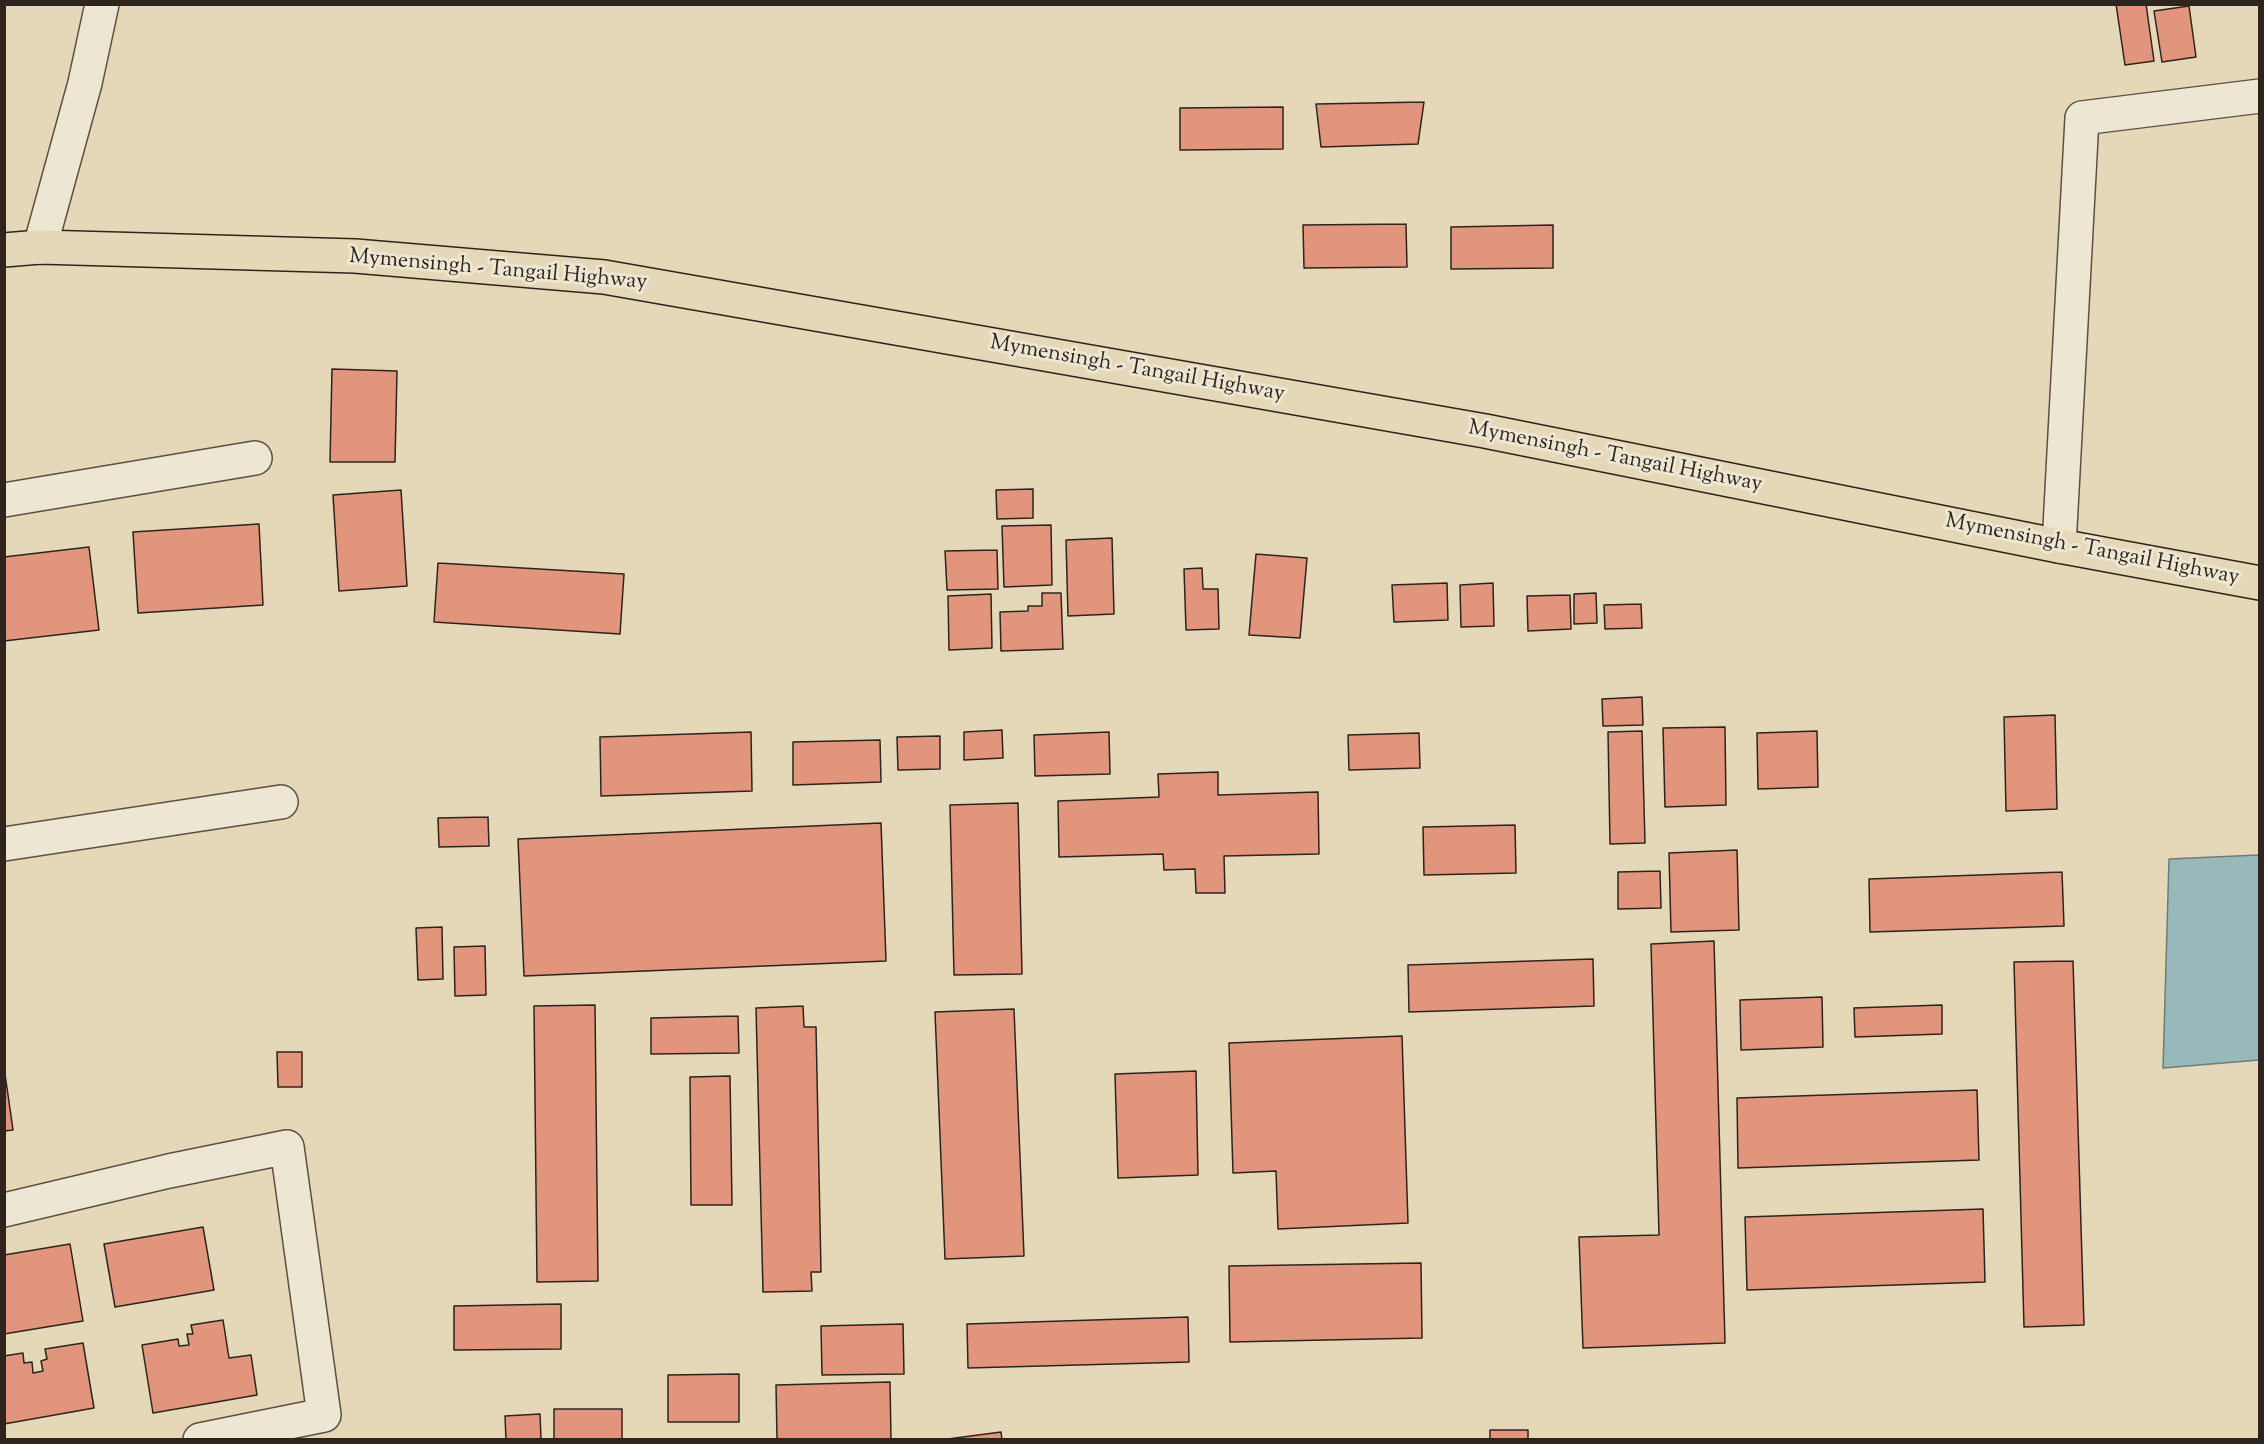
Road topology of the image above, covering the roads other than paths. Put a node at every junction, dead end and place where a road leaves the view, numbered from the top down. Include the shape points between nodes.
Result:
1 (102, 4) edge
2 (2259, 96) edge
3 (40, 247) junction
4 (4, 250) edge
5 (255, 458) dead end
6 (4, 500) edge
7 (2059, 546) junction
8 (2259, 583) edge
9 (281, 802) dead end
10 (4, 844) edge
11 (4, 1210) edge
12 (200, 1440) edge

1 - 3 street via 85,83
2 - 7 street via 2082,118
3 - 4 highway, Mymensingh - Tangail Highway
3 - 7 highway, Mymensingh - Tangail Highway via 355,256 604,277 1485,431
5 - 6 street
7 - 8 highway, Mymensingh - Tangail Highway
9 - 10 street
11 - 12 street via 287,1147 324,1415

